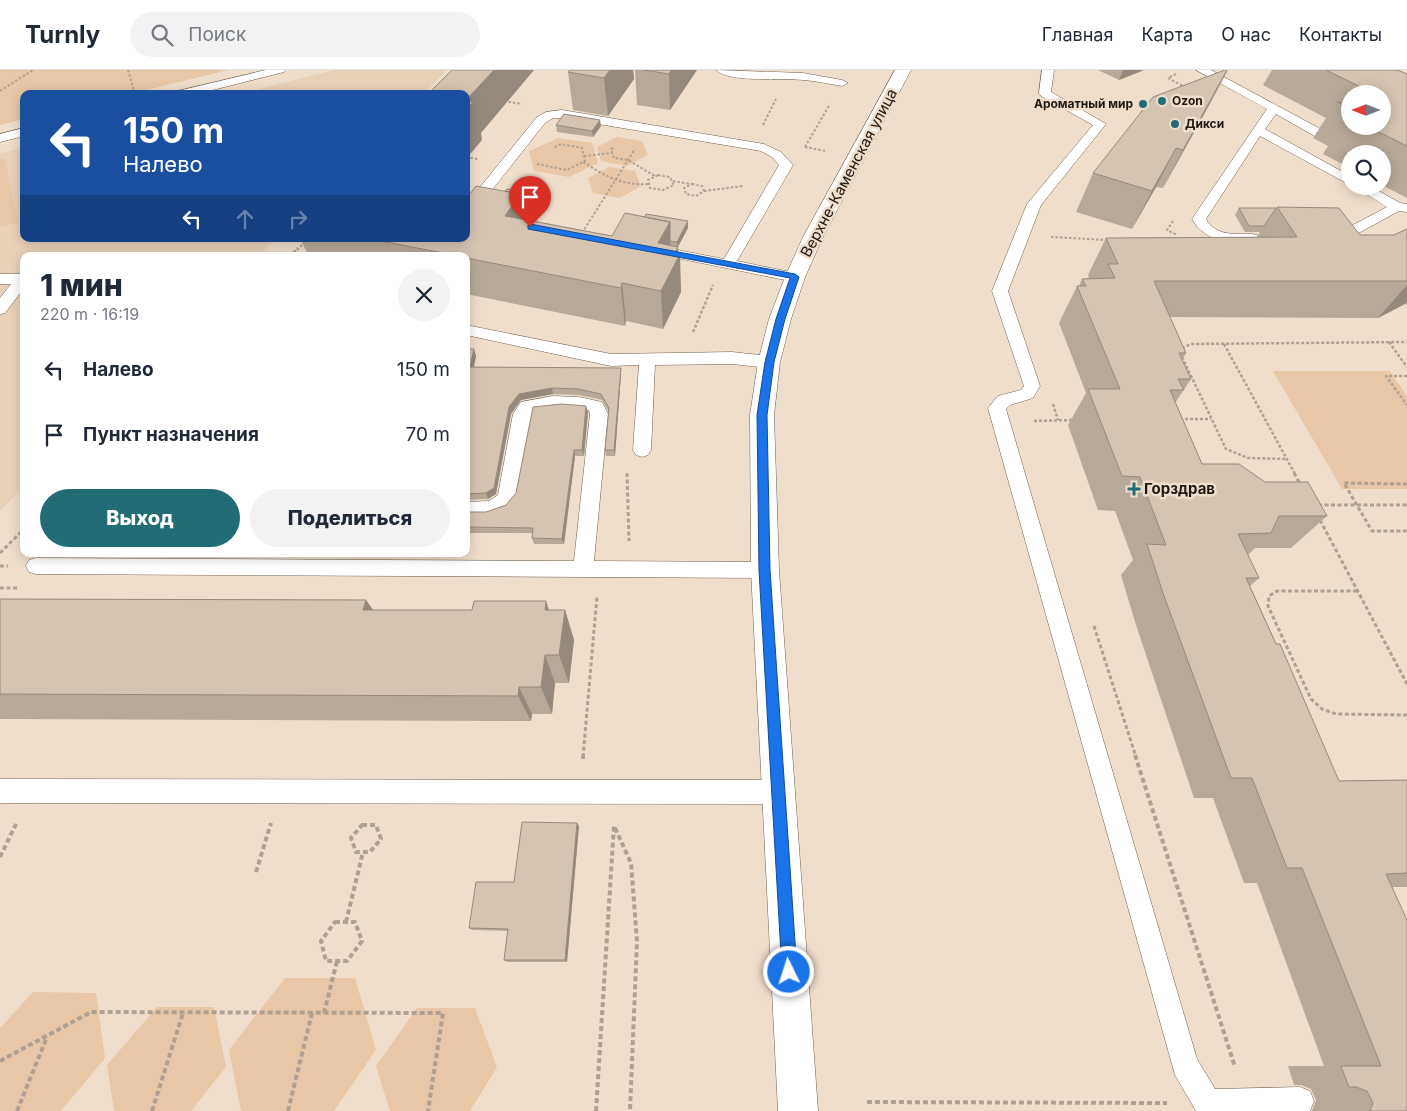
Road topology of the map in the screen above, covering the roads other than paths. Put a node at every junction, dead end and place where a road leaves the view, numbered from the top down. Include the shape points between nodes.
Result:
1 (280, 70) edge
2 (723, 70) edge
3 (903, 70) edge
4 (1048, 70) edge
5 (1203, 70) edge
6 (842, 83) dead end
7 (198, 90) edge
8 (1274, 108) junction
9 (1258, 130) junction
10 (20, 133) edge
11 (1322, 135) dead end
12 (0, 138) edge
13 (1341, 176) edge
14 (1378, 195) edge
15 (1402, 207) edge
16 (481, 218) edge
17 (1268, 238) edge
18 (1317, 239) edge
19 (642, 247) edge
20 (729, 263) junction
21 (795, 277) junction
22 (0, 279) edge
23 (20, 279) edge
24 (20, 283) edge
25 (0, 309) edge
26 (470, 331) edge
27 (647, 359) junction
28 (769, 362) junction
29 (642, 450) road end
30 (470, 509) edge
31 (36, 566) dead end
32 (591, 569) junction
33 (765, 570) junction
34 (0, 791) edge
35 (778, 792) junction
36 (1300, 1100) dead end
37 (1210, 1107) edge
38 (798, 1111) edge

1 - 7 lane
2 - 6 lane via 759,76 803,76
3 - 21 street, Верхне-Каменская улица
4 - 37 lane via 1045,93 1100,124 1034,204 1000,291 1032,386 1028,394 1004,400 997,408 1185,1065
5 - 8 lane
8 - 9 lane
8 - 11 lane
9 - 13 lane
9 - 17 lane via 1199,219 1202,228 1214,235
10 - 12 lane
14 - 15 lane
15 - 18 lane via 1337,239
16 - 20 lane via 473,213 473,205 541,120 550,116 562,114 764,148 782,158 786,165 784,172
19 - 20 lane
20 - 21 lane
21 - 28 street, Верхне-Каменская улица
22 - 23 lane
24 - 25 lane
26 - 27 lane via 611,360
27 - 28 lane via 732,358
27 - 29 lane
28 - 33 street, Верхне-Каменская улица via 762,415
30 - 32 lane via 501,506 507,498 522,414 527,406 540,403 596,406 599,414
31 - 32 lane
32 - 33 lane
33 - 35 street, Верхне-Каменская улица
34 - 35 lane
35 - 38 street, Верхне-Каменская улица
36 - 37 lane

